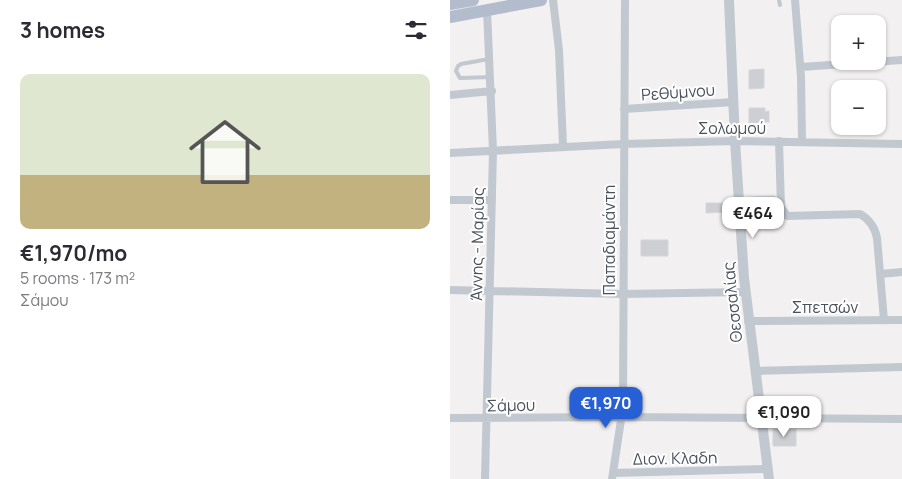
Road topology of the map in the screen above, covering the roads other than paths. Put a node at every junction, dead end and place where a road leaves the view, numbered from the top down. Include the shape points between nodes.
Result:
1 (473, 0) edge
2 (541, 0) edge
3 (553, 0) edge
4 (625, 0) edge
5 (729, 0) edge
6 (779, 0) edge
7 (795, 0) edge
8 (450, 4) edge
9 (780, 5) dead end
10 (487, 10) junction
11 (450, 17) edge
12 (490, 59) junction
13 (902, 60) edge
14 (801, 67) junction
15 (491, 77) junction
16 (492, 90) junction
17 (450, 95) edge
18 (734, 102) junction
19 (624, 110) junction
20 (735, 141) junction
21 (779, 141) junction
22 (802, 142) junction
23 (624, 144) junction
24 (902, 144) edge
25 (563, 146) junction
26 (493, 151) junction
27 (450, 153) edge
28 (450, 200) edge
29 (492, 200) junction
30 (902, 272) edge
31 (880, 274) junction
32 (450, 290) edge
33 (490, 291) junction
34 (745, 292) junction
35 (622, 294) junction
36 (884, 320) junction
37 (902, 320) edge
38 (748, 321) junction
39 (902, 367) edge
40 (756, 371) junction
41 (622, 417) junction
42 (762, 417) junction
43 (450, 418) edge
44 (486, 419) junction
45 (902, 419) edge
46 (769, 474) edge
47 (612, 476) edge
48 (485, 479) edge

1 - 8 main road
2 - 10 main road
3 - 25 street via 559,50
4 - 19 street, Παπαδιαμάντη
5 - 18 street, Θεσσαλίας
6 - 9 lane
7 - 14 street
10 - 11 main road
10 - 12 street, Άννης - Μαρίας
12 - 15 street, Άννης - Μαρίας
12 - 15 lane via 461,64 456,71 463,78
13 - 14 street
14 - 22 street
15 - 16 street, Άννης - Μαρίας
16 - 17 street
16 - 26 street, Άννης - Μαρίας
18 - 19 street, Ρεθύμνου
18 - 20 street, Θεσσαλίας
19 - 23 street, Παπαδιαμάντη
20 - 21 street, Σολωμού
20 - 23 street, Σολωμού
20 - 34 street, Θεσσαλίας
21 - 22 street, Σολωμού
21 - 31 street via 783,212 792,217 854,213 864,216 876,232
22 - 24 street, Σολωμού
23 - 25 street, Σολωμού
23 - 35 street, Παπαδιαμάντη
25 - 26 street, Σολωμού
26 - 27 street, Σολωμού
26 - 29 street, Άννης - Μαρίας
28 - 29 street
29 - 33 street, Άννης - Μαρίας
30 - 31 street
31 - 36 street
32 - 33 street
33 - 35 street
33 - 44 street, Άννης - Μαρίας
34 - 35 street
34 - 38 street, Θεσσαλίας
35 - 41 street, Παπαδιαμάντη
36 - 37 street, Σπετσών
36 - 38 street, Σπετσών
38 - 40 street, Θεσσαλίας
39 - 40 street
40 - 42 street, Θεσσαλίας
41 - 42 street, Σάμου
41 - 44 street, Σάμου
41 - 47 street, Παπαδιαμάντη
42 - 45 street, Σάμου
42 - 46 street, Θεσσαλίας
43 - 44 street, Σάμου
44 - 48 street, Άννης - Μαρίας
46 - 47 street, Διον. Κλαδη

